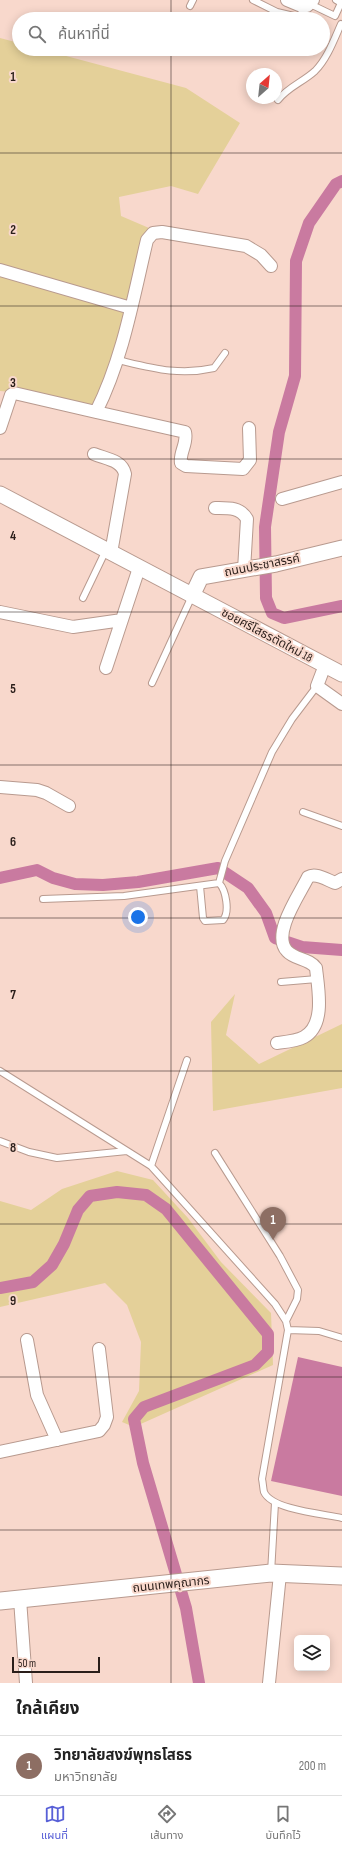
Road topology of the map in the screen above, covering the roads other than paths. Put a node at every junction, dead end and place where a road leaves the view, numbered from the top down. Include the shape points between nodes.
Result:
1 (253, 0) edge
2 (287, 0) edge
3 (340, 2) edge
4 (310, 4) edge
5 (277, 12) edge
6 (303, 12) edge
7 (327, 12) edge
8 (330, 14) edge
9 (335, 16) junction
10 (341, 25) edge
11 (330, 47) edge
12 (326, 56) edge
13 (282, 95) edge
14 (271, 266) dead end
15 (0, 270) edge
16 (131, 308) junction
17 (225, 353) dead end
18 (118, 360) junction
19 (96, 412) junction
20 (0, 428) edge
21 (249, 428) dead end
22 (94, 454) dead end
23 (342, 482) edge
24 (0, 494) edge
25 (282, 499) dead end
26 (215, 508) dead end
27 (342, 548) edge
28 (109, 551) junction
29 (139, 568) junction
30 (247, 569) junction
31 (192, 596) junction
32 (83, 598) dead end
33 (0, 612) edge
34 (122, 620) junction
35 (326, 665) junction
36 (106, 668) dead end
37 (342, 674) edge
38 (152, 683) dead end
39 (317, 686) junction
40 (342, 704) edge
41 (0, 787) edge
42 (69, 806) dead end
43 (303, 812) dead end
44 (342, 826) edge
45 (342, 879) edge
46 (219, 883) junction
47 (200, 886) junction
48 (43, 899) dead end
49 (317, 979) junction
50 (281, 982) dead end
51 (277, 1043) dead end
52 (187, 1060) dead end
53 (0, 1071) edge
54 (0, 1141) edge
55 (127, 1151) junction
56 (214, 1153) dead end
57 (151, 1166) junction
58 (286, 1321) junction
59 (288, 1330) junction
60 (342, 1338) edge
61 (27, 1340) dead end
62 (99, 1349) dead end
63 (57, 1440) junction
64 (0, 1452) edge
65 (276, 1503) junction
66 (342, 1518) edge
67 (276, 1574) junction
68 (342, 1576) edge
69 (20, 1599) junction
70 (0, 1601) edge
71 (26, 1683) edge
72 (268, 1683) edge

1 - 5 lane
2 - 4 street via 299,5
3 - 9 lane
4 - 6 lane
4 - 7 lane
8 - 9 lane
9 - 10 lane
10 - 11 lane
12 - 13 lane via 314,71
14 - 16 street via 261,255 246,246 162,232 153,233 147,240
15 - 16 street
16 - 18 street
17 - 18 lane via 214,368 196,372 179,372
18 - 19 street
19 - 20 street via 14,393 11,395
19 - 21 street via 185,432 180,459 186,466 243,469 250,460
22 - 28 street via 124,467 125,474
23 - 25 street
24 - 28 street, ซอยศรีโสธรตัดใหม่ 18
26 - 30 street via 243,512 247,519
27 - 30 street, ถนนประชาสรรค์
28 - 29 street, ซอยศรีโสธรตัดใหม่ 18
28 - 32 lane
29 - 31 street, ซอยศรีโสธรตัดใหม่ 18
29 - 34 street
30 - 31 street, ถนนประชาสรรค์ via 201,577
31 - 35 street, ซอยศรีโสธรตัดใหม่ 18
31 - 38 lane
33 - 34 street via 73,627
34 - 36 street
35 - 37 street, ซอยศรีโสธรตัดใหม่ 18
35 - 39 street
39 - 40 street
39 - 46 lane via 292,719 272,752 225,861
41 - 42 street via 36,790
43 - 44 lane
45 - 49 street via 335,883 316,875 308,877 285,920 283,939 288,952 313,963
46 - 47 lane
46 - 47 lane via 226,903 226,916 223,920 206,921
47 - 48 lane via 124,896
49 - 50 lane
49 - 51 street via 319,1007 312,1031 302,1039
52 - 57 lane
53 - 55 lane
54 - 55 lane via 29,1152 58,1158
55 - 57 lane
56 - 58 lane via 280,1256 298,1290 294,1307
57 - 58 lane via 275,1304
58 - 59 lane
59 - 60 lane via 319,1332
59 - 65 lane via 262,1479 265,1493
61 - 63 street via 37,1395
62 - 63 street via 107,1417 104,1425 99,1431
63 - 64 street
65 - 66 lane
65 - 67 lane
67 - 68 main road, ถนนเทพคุณากร
67 - 69 main road, ถนนเทพคุณากร
67 - 72 street
69 - 70 main road, ถนนเทพคุณากร
69 - 71 street

